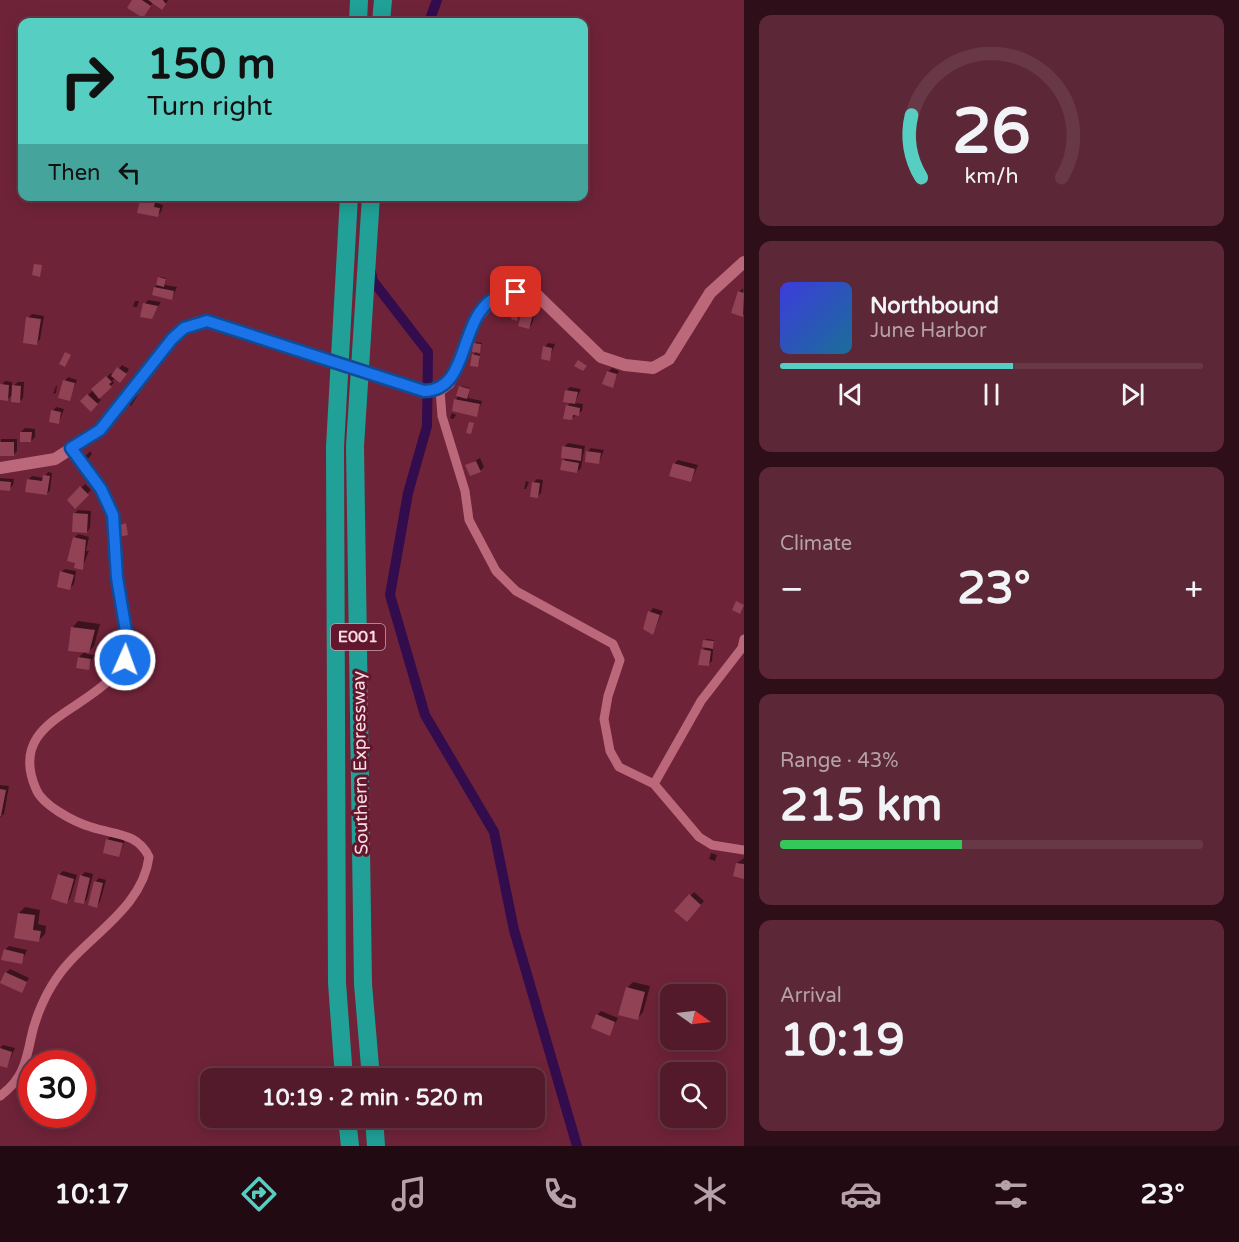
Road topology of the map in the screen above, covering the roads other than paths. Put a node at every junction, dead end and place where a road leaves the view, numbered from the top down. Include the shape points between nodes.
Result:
1 (359, 0) edge
2 (382, 0) edge
3 (358, 18) edge
4 (381, 18) edge
5 (349, 201) edge
6 (371, 201) edge
7 (744, 262) edge
8 (434, 391) junction
9 (71, 448) junction
10 (0, 468) edge
11 (744, 639) edge
12 (654, 784) junction
13 (744, 850) edge
14 (343, 1068) edge
15 (370, 1068) edge
16 (0, 1096) edge
17 (348, 1128) edge
18 (375, 1128) edge
19 (350, 1146) edge
20 (376, 1146) edge

1 - 3 highway
2 - 4 highway
5 - 14 highway, Southern Expressway / E001 via 335,447 337,983
6 - 15 highway, Southern Expressway / E001 via 356,446 363,984
7 - 8 street via 710,293 669,359 653,368 601,357 537,295 516,292 492,299 474,322 449,383
8 - 9 street via 207,321 184,328 161,351 100,430
8 - 12 street via 465,491 469,520 496,571 516,591 613,644 620,660 604,719 610,751 620,767
9 - 10 street via 55,459
9 - 16 street via 101,489 113,515 127,649 125,660 106,685 51,721 36,736 31,761 34,786 48,805 90,827 131,837 141,843 149,857 144,879 132,897 51,986 34,1029 26,1065
11 - 12 street via 742,648 701,701
12 - 13 street via 699,837 712,845
17 - 19 highway
18 - 20 highway

